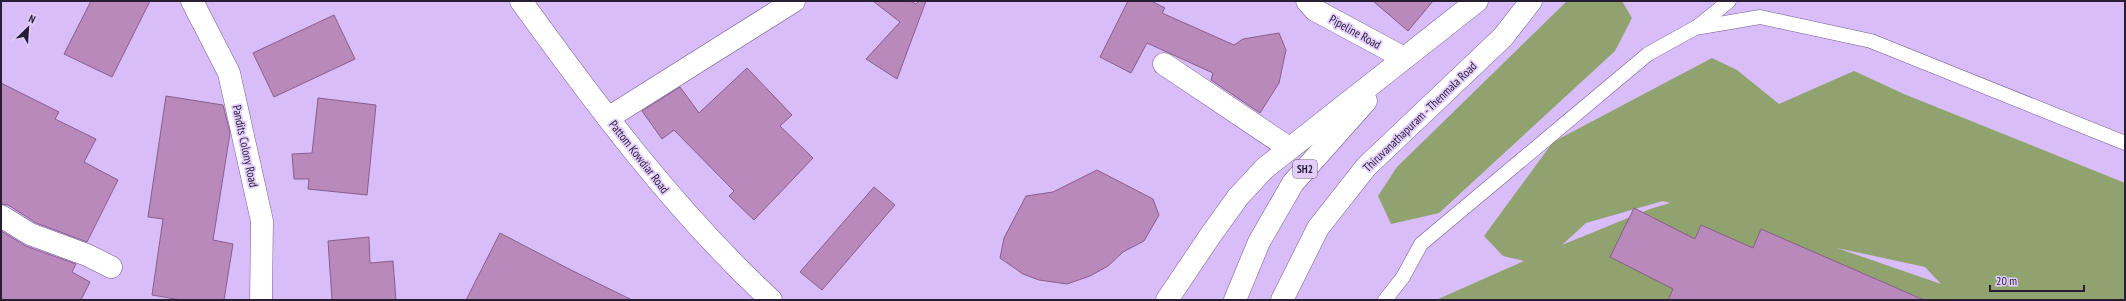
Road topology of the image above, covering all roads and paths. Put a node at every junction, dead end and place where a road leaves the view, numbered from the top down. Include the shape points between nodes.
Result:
1 (192, 1) edge
2 (521, 1) edge
3 (794, 1) edge
4 (1477, 1) edge
5 (1531, 1) edge
6 (1729, 1) edge
7 (1313, 4) edge
8 (1695, 28) junction
9 (1404, 58) junction
10 (1164, 64) dead end
11 (608, 118) junction
12 (2125, 143) edge
13 (1289, 148) junction
14 (1, 216) edge
15 (111, 267) dead end
16 (1170, 299) edge
17 (261, 300) edge
18 (771, 300) edge
19 (1235, 300) edge
20 (1282, 300) edge
21 (1385, 300) edge

1 - 17 main road, Pandits Colony Road via 229,73 262,221
2 - 11 main road, Pattom Kowdiar Road
3 - 11 main road
4 - 9 main road, SH2
5 - 20 main road, Thiruvanathapuram - Thenmala Road via 1503,37 1366,167 1318,228
6 - 8 lane
7 - 9 main road, Pipeline Road
8 - 12 lane via 1760,17 1871,40
8 - 21 lane via 1648,54 1421,244 1403,277
9 - 13 main road
9 - 19 main road, SH2 via 1293,183 1259,242
10 - 13 main road
11 - 18 main road, Pattom Kowdiar Road via 669,195 731,263
13 - 16 main road via 1265,168 1238,197
14 - 15 main road via 30,234 87,255

